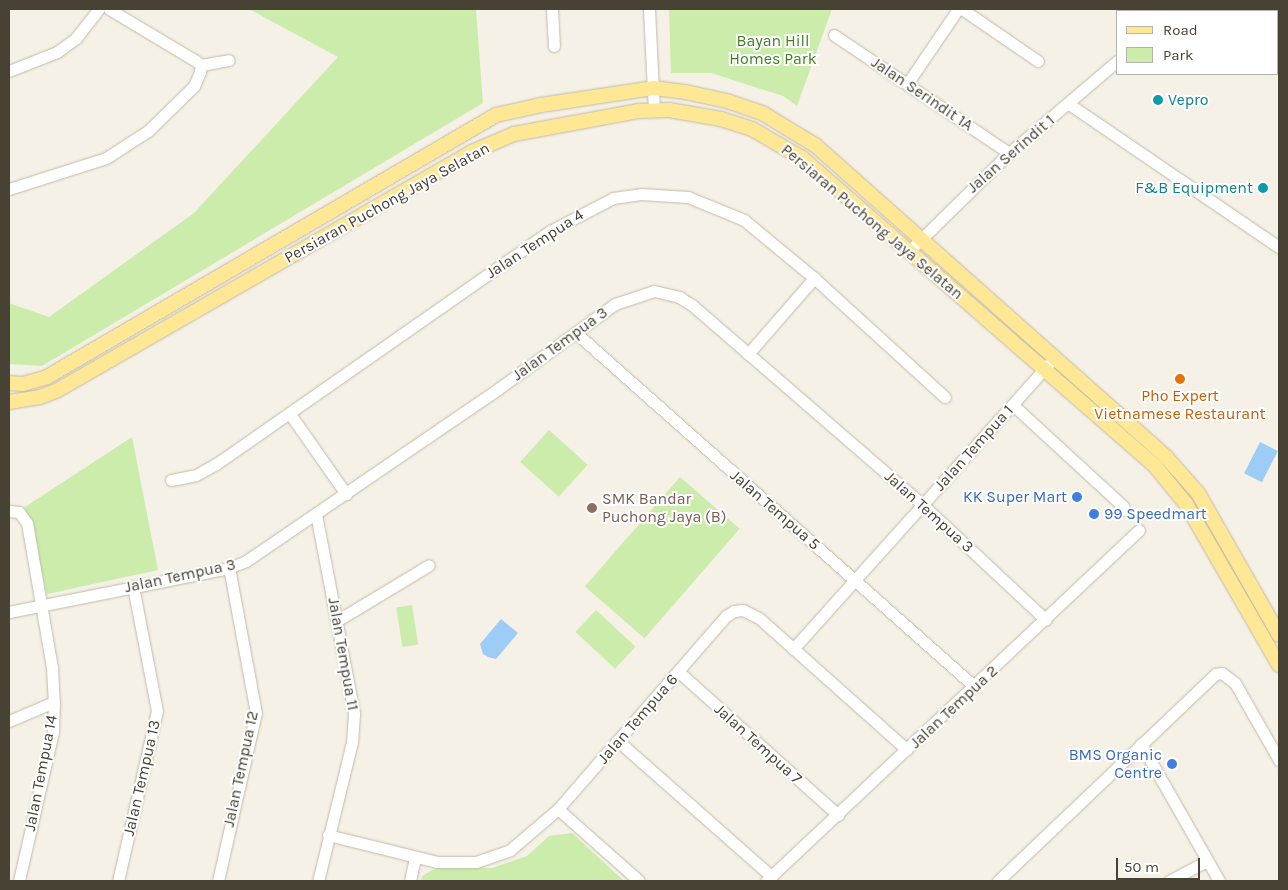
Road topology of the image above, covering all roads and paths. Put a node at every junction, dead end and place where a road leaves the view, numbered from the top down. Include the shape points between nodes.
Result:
1 (99, 9) edge
2 (109, 9) edge
3 (552, 9) edge
4 (649, 9) edge
5 (960, 9) edge
6 (834, 35) dead end
7 (554, 46) dead end
8 (229, 60) dead end
9 (1038, 61) dead end
10 (1116, 62) edge
11 (201, 65) junction
12 (9, 71) edge
13 (907, 84) junction
14 (653, 88) junction
15 (1068, 104) junction
16 (654, 110) junction
17 (1010, 153) junction
18 (9, 189) edge
19 (921, 237) junction
20 (1279, 247) edge
21 (909, 250) junction
22 (814, 278) junction
23 (576, 334) junction
24 (748, 354) junction
25 (1055, 358) junction
26 (1043, 370) junction
27 (9, 383) edge
28 (946, 397) dead end
29 (9, 402) edge
30 (1012, 405) junction
31 (290, 414) junction
32 (171, 480) dead end
33 (346, 494) junction
34 (923, 505) junction
35 (1124, 510) dead end
36 (9, 511) edge
37 (316, 514) junction
38 (1140, 530) dead end
39 (429, 565) dead end
40 (229, 568) junction
41 (856, 581) junction
42 (133, 586) junction
43 (40, 605) junction
44 (9, 612) edge
45 (338, 620) junction
46 (1046, 620) junction
47 (1279, 635) edge
48 (793, 649) junction
49 (1279, 665) edge
50 (679, 672) junction
51 (975, 687) junction
52 (54, 702) junction
53 (9, 721) edge
54 (618, 741) junction
55 (1141, 744) junction
56 (907, 750) junction
57 (1279, 760) edge
58 (558, 809) junction
59 (838, 815) junction
60 (328, 835) junction
61 (415, 858) junction
62 (1207, 861) junction
63 (769, 879) edge
64 (19, 881) edge
65 (118, 881) edge
66 (218, 881) edge
67 (318, 881) edge
68 (410, 881) edge
69 (639, 881) edge
70 (998, 881) edge
71 (1169, 881) edge
72 (1219, 881) edge

1 - 12 street via 76,38 57,52
2 - 11 street
3 - 7 street
4 - 14 street
5 - 9 street
5 - 13 street
6 - 13 street, Jalan Serindit 1A
8 - 11 street
10 - 15 street, Jalan Serindit 1
11 - 18 street via 194,86 148,131 106,158
13 - 17 street, Jalan Serindit 1A
14 - 16 street
14 - 19 main road, Persiaran Puchong Jaya Selatan via 727,101 786,125
14 - 27 main road, Persiaran Puchong Jaya Selatan via 496,115 47,377 23,384
15 - 17 street, Jalan Serindit 1
15 - 20 street
16 - 21 main road, Persiaran Puchong Jaya Selatan via 721,119 779,142
16 - 29 main road, Persiaran Puchong Jaya Selatan via 546,126 514,134 472,152 58,390 40,397
17 - 19 street, Jalan Serindit 1
19 - 21 street, Jalan Serindit 1
19 - 25 main road, Persiaran Puchong Jaya Selatan
21 - 26 main road, Persiaran Puchong Jaya Selatan
22 - 24 street
22 - 28 street, Jalan Tempua 4
22 - 31 street, Jalan Tempua 4 via 762,233 706,202 670,194 613,198 550,231
23 - 24 street, Jalan Tempua 3 via 615,304 654,291 665,292 692,305
23 - 33 street, Jalan Tempua 3
23 - 41 street, Jalan Tempua 5
24 - 34 street, Jalan Tempua 3
25 - 26 street, Jalan Tempua 1
25 - 47 main road, Persiaran Puchong Jaya Selatan via 1166,457 1198,493
26 - 30 street, Jalan Tempua 1
26 - 49 main road, Persiaran Puchong Jaya Selatan via 1155,466 1186,504
30 - 34 street, Jalan Tempua 1
30 - 35 street via 1124,506
31 - 32 street, Jalan Tempua 4 via 216,464 196,475
31 - 33 street
33 - 37 street, Jalan Tempua 3
34 - 41 street, Jalan Tempua 1
34 - 46 street, Jalan Tempua 3
36 - 43 street, Jalan Tempua 14 via 24,515 27,523
37 - 40 street, Jalan Tempua 3 via 256,555
37 - 45 street, Jalan Tempua 11
38 - 46 street, Jalan Tempua 2
39 - 45 street
40 - 42 street, Jalan Tempua 3
40 - 66 street, Jalan Tempua 12 via 256,713
41 - 48 street, Jalan Tempua 1
41 - 51 street, Jalan Tempua 5
42 - 43 street, Jalan Tempua 3
42 - 65 street, Jalan Tempua 13 via 157,711
43 - 44 street, Jalan Tempua 3
43 - 52 street, Jalan Tempua 14 via 52,667
45 - 60 street, Jalan Tempua 11 via 354,714 352,742
46 - 51 street, Jalan Tempua 2
48 - 50 street, Jalan Tempua 6 via 759,618 743,610 734,611 726,616
48 - 56 street, Jalan Tempua 6
50 - 54 street, Jalan Tempua 6
50 - 59 street, Jalan Tempua 7
51 - 56 street, Jalan Tempua 2
52 - 53 street
52 - 64 street, Jalan Tempua 14 via 53,732
54 - 58 street, Jalan Tempua 6
54 - 63 street
55 - 57 street via 1208,678 1222,673 1235,683
55 - 62 street
55 - 70 street
56 - 59 street, Jalan Tempua 2
58 - 61 street, Jalan Tempua 6 via 525,839 495,857 458,863
58 - 69 street
59 - 63 street, Jalan Tempua 2
60 - 61 street, Jalan Tempua 6
60 - 67 street, Jalan Tempua 11
61 - 68 street
62 - 71 street
62 - 72 street

